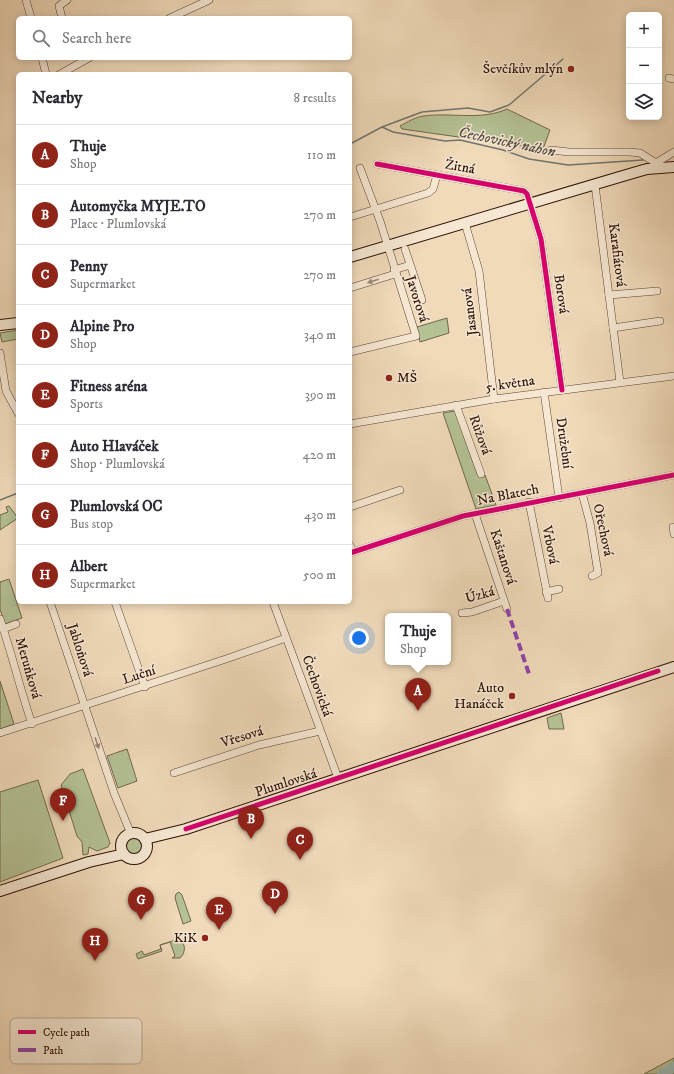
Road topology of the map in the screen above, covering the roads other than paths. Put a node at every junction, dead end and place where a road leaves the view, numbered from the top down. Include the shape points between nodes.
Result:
1 (26, 0) edge
2 (67, 0) edge
3 (209, 0) edge
4 (30, 16) edge
5 (62, 16) edge
6 (174, 16) edge
7 (42, 60) edge
8 (74, 60) edge
9 (86, 60) edge
10 (75, 66) junction
11 (46, 72) edge
12 (64, 72) edge
13 (551, 150) dead end
14 (674, 152) edge
15 (377, 164) dead end
16 (656, 166) junction
17 (674, 167) edge
18 (360, 168) dead end
19 (437, 175) junction
20 (595, 185) junction
21 (531, 203) junction
22 (375, 209) junction
23 (352, 216) edge
24 (465, 223) junction
25 (387, 246) junction
26 (405, 249) dead end
27 (352, 256) edge
28 (410, 265) junction
29 (395, 272) junction
30 (352, 287) edge
31 (657, 291) dead end
32 (609, 295) junction
33 (422, 300) dead end
34 (660, 321) dead end
35 (16, 323) edge
36 (0, 325) edge
37 (613, 328) junction
38 (352, 352) edge
39 (0, 353) edge
40 (1, 367) edge
41 (674, 376) edge
42 (620, 382) junction
43 (562, 390) junction
44 (544, 392) junction
45 (494, 399) junction
46 (456, 405) junction
47 (16, 410) edge
48 (352, 424) edge
49 (481, 474) dead end
50 (674, 475) edge
51 (400, 490) dead end
52 (582, 493) junction
53 (559, 498) junction
54 (529, 502) junction
55 (352, 506) edge
56 (475, 514) junction
57 (352, 553) edge
58 (598, 574) dead end
59 (559, 589) dead end
60 (504, 601) junction
61 (51, 604) edge
62 (116, 604) edge
63 (274, 604) edge
64 (507, 609) dead end
65 (462, 613) dead end
66 (0, 619) edge
67 (16, 624) dead end
68 (3, 629) junction
69 (286, 638) junction
70 (674, 667) edge
71 (145, 686) junction
72 (84, 707) junction
73 (32, 724) junction
74 (320, 730) junction
75 (0, 733) edge
76 (174, 773) dead end
77 (338, 778) junction
78 (131, 834) junction
79 (146, 842) junction
80 (123, 849) junction
81 (0, 891) edge

1 - 4 street
2 - 5 street via 59,6
3 - 6 street
7 - 11 street
8 - 10 street
9 - 10 street
10 - 12 street
13 - 16 street via 630,152 640,154
14 - 16 street via 665,156
15 - 19 street, Žitná
16 - 17 main road
16 - 20 main road
18 - 22 street
19 - 21 street, Žitná via 524,191
19 - 22 street, Žitná via 433,189 428,193
20 - 21 main road
20 - 32 street, Karafiátová
21 - 24 main road
21 - 43 street, Borová via 541,239
22 - 23 street, Žitná
22 - 25 street
24 - 25 main road
24 - 45 street, Jasanová via 479,270
25 - 27 main road
25 - 29 street, Javorová
26 - 28 street, Javorová
28 - 29 street, Javorová
28 - 33 street, Javorová
29 -> 30 street
29 - 38 street, Javorová via 416,336
31 - 32 street
32 - 37 street, Karafiátová
34 - 37 street
35 - 36 main road
37 - 42 street, Karafiátová
39 - 40 street
40 - 47 street via 9,398
41 - 42 street, 5. května
42 - 43 street, 5. května
43 - 44 street, 5. května
44 - 45 street, 5. května
44 - 53 street, Družební
45 - 46 street, 5. května
46 - 48 street, 5. května
46 - 49 street, Růžová
50 - 52 street, Na Blatech
51 - 55 street
52 - 53 street, Na Blatech
52 - 58 street, Ořechová via 590,523
53 - 54 street, Na Blatech
54 - 56 street, Na Blatech
54 - 59 street, Vrbová via 547,595
56 - 57 street, Na Blatech
56 - 60 street, Kaštanová
60 - 64 street, Kaštanová
60 - 65 street, Úzká
61 - 72 street, Jabloňová
62 - 71 street
63 - 69 street, Čechovická
66 - 68 street, Meruňková
67 - 68 street
68 - 73 street, Meruňková
69 - 71 street, Luční
69 - 74 street, Čechovická
70 - 77 main road, Plumlovská
71 - 72 street, Luční
72 - 73 street, Luční
72 -> 78 street
73 - 75 street, Luční
74 - 76 street, Vřesová via 259,745
74 - 77 street, Čechovická
77 - 79 main road, Plumlovská
78 - 79 main road via 139,834
78 - 80 main road via 124,838
79 - 80 main road, Plumlovská via 144,854 139,858 131,858
80 - 81 main road

